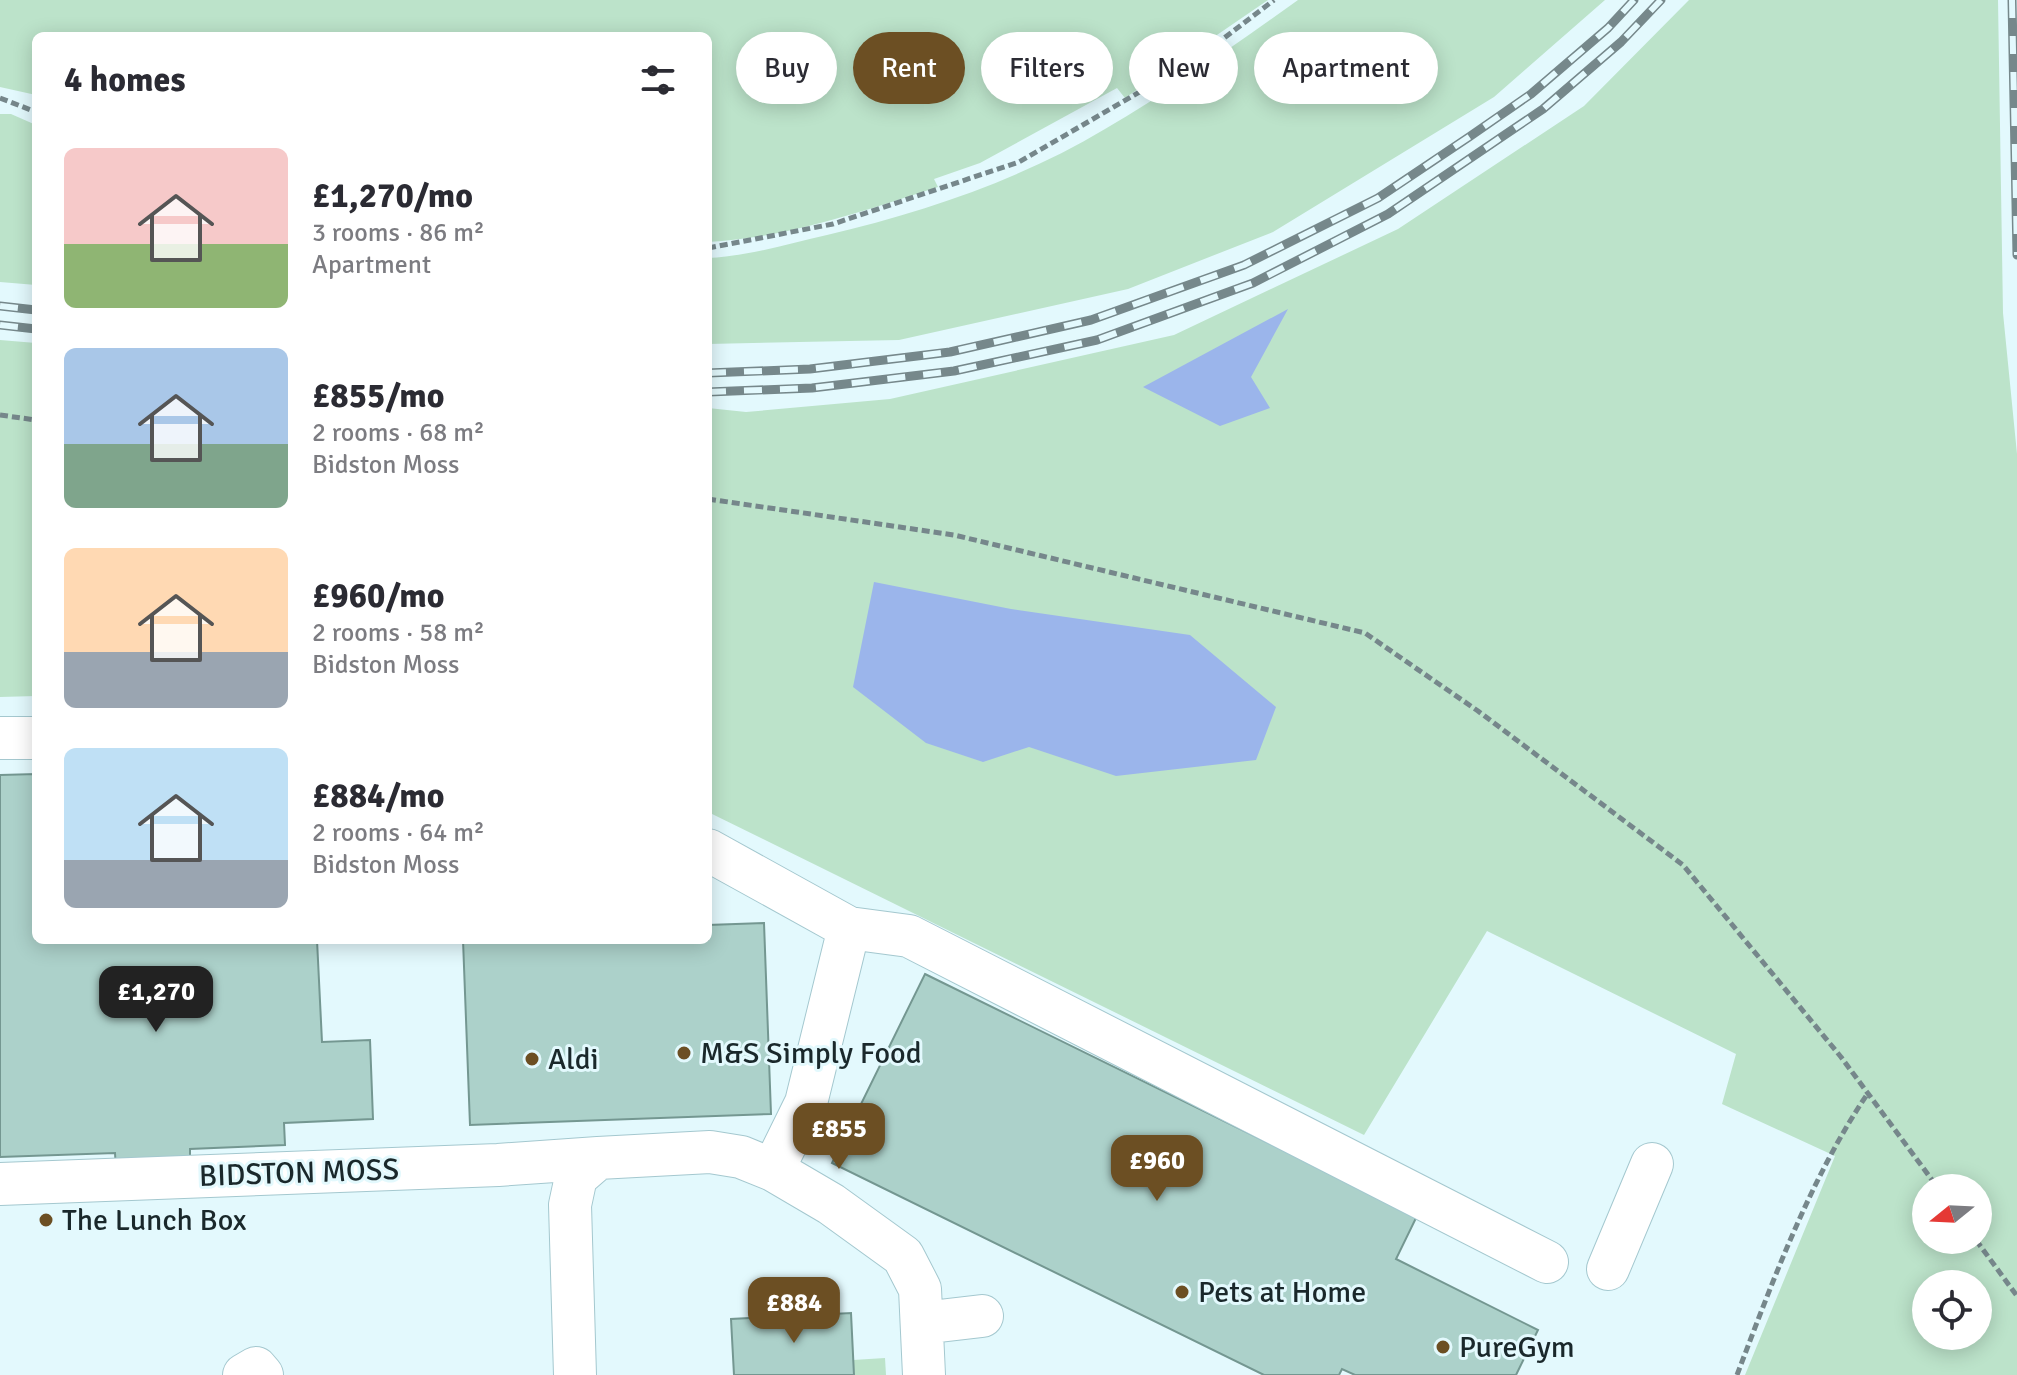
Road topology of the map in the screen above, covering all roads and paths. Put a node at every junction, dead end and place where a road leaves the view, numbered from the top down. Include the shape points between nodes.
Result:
1 (1274, 0) edge
2 (0, 98) edge
3 (32, 110) edge
4 (712, 247) edge
5 (0, 415) edge
6 (32, 419) edge
7 (712, 500) edge
8 (0, 738) edge
9 (32, 738) edge
10 (712, 852) edge
11 (849, 928) junction
12 (1868, 1093) junction
13 (598, 1158) junction
14 (1652, 1164) dead end
15 (773, 1170) junction
16 (1928, 1174) edge
17 (0, 1184) edge
18 (1986, 1254) edge
19 (1547, 1262) dead end
20 (1608, 1269) dead end
21 (2017, 1296) edge
22 (982, 1316) dead end
23 (922, 1323) junction
24 (575, 1375) edge
25 (924, 1375) edge
26 (1737, 1375) edge

1 - 4 path via 1198,58 1019,162 833,224
2 - 3 path
5 - 6 path
7 - 12 path via 954,535 1365,633 1683,865
8 - 9 street
10 - 11 street
11 - 15 street via 806,1103
11 - 19 street via 909,936
12 - 16 path
12 - 26 path via 1846,1125 1801,1219
13 - 15 street, BIDSTON MOSS via 710,1152
13 - 17 street, BIDSTON MOSS
13 - 24 street via 576,1177 570,1205
14 - 20 street
15 - 23 street, BIDSTON MOSS via 903,1256 920,1289
18 - 21 path
22 - 23 street
23 - 25 street, BIDSTON MOSS

